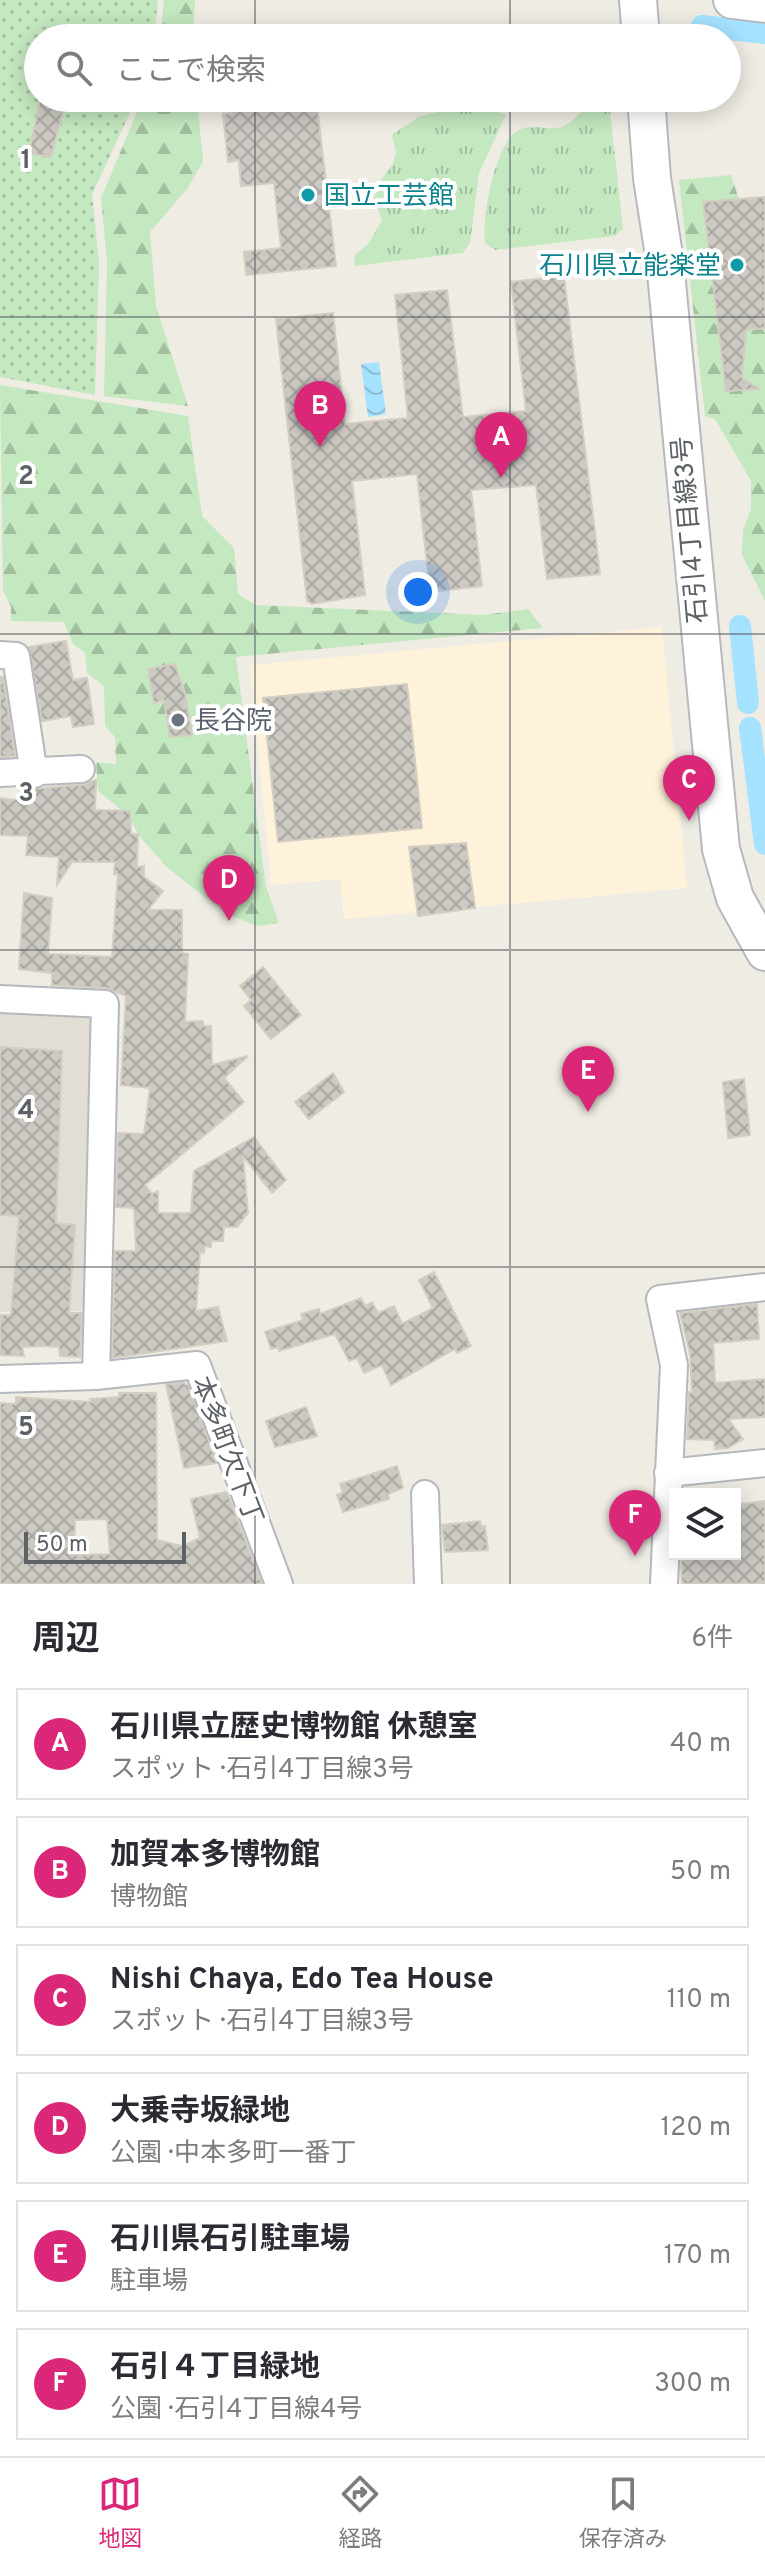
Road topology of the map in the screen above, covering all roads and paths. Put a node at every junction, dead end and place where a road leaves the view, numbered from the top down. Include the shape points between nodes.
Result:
1 (638, 0) edge
2 (732, 0) edge
3 (765, 4) edge
4 (640, 24) edge
5 (647, 112) edge
6 (0, 655) edge
7 (81, 769) dead end
8 (0, 773) edge
9 (34, 774) junction
10 (765, 952) edge
11 (0, 999) edge
12 (765, 1287) edge
13 (96, 1376) junction
14 (0, 1379) edge
15 (765, 1463) edge
16 (668, 1473) junction
17 (425, 1494) dead end
18 (279, 1584) edge
19 (428, 1584) edge
20 (664, 1584) edge

1 - 4 street
2 - 3 street
5 - 10 street, 石引4丁目線3号 via 721,849 728,882
6 - 9 street via 16,656
7 - 9 street
8 - 9 street
11 - 13 street via 105,1004
12 - 16 street via 660,1299 674,1365
13 - 14 street
13 - 18 street, 本多町欠下丁 via 197,1365
15 - 16 street
16 - 20 street
17 - 19 street

